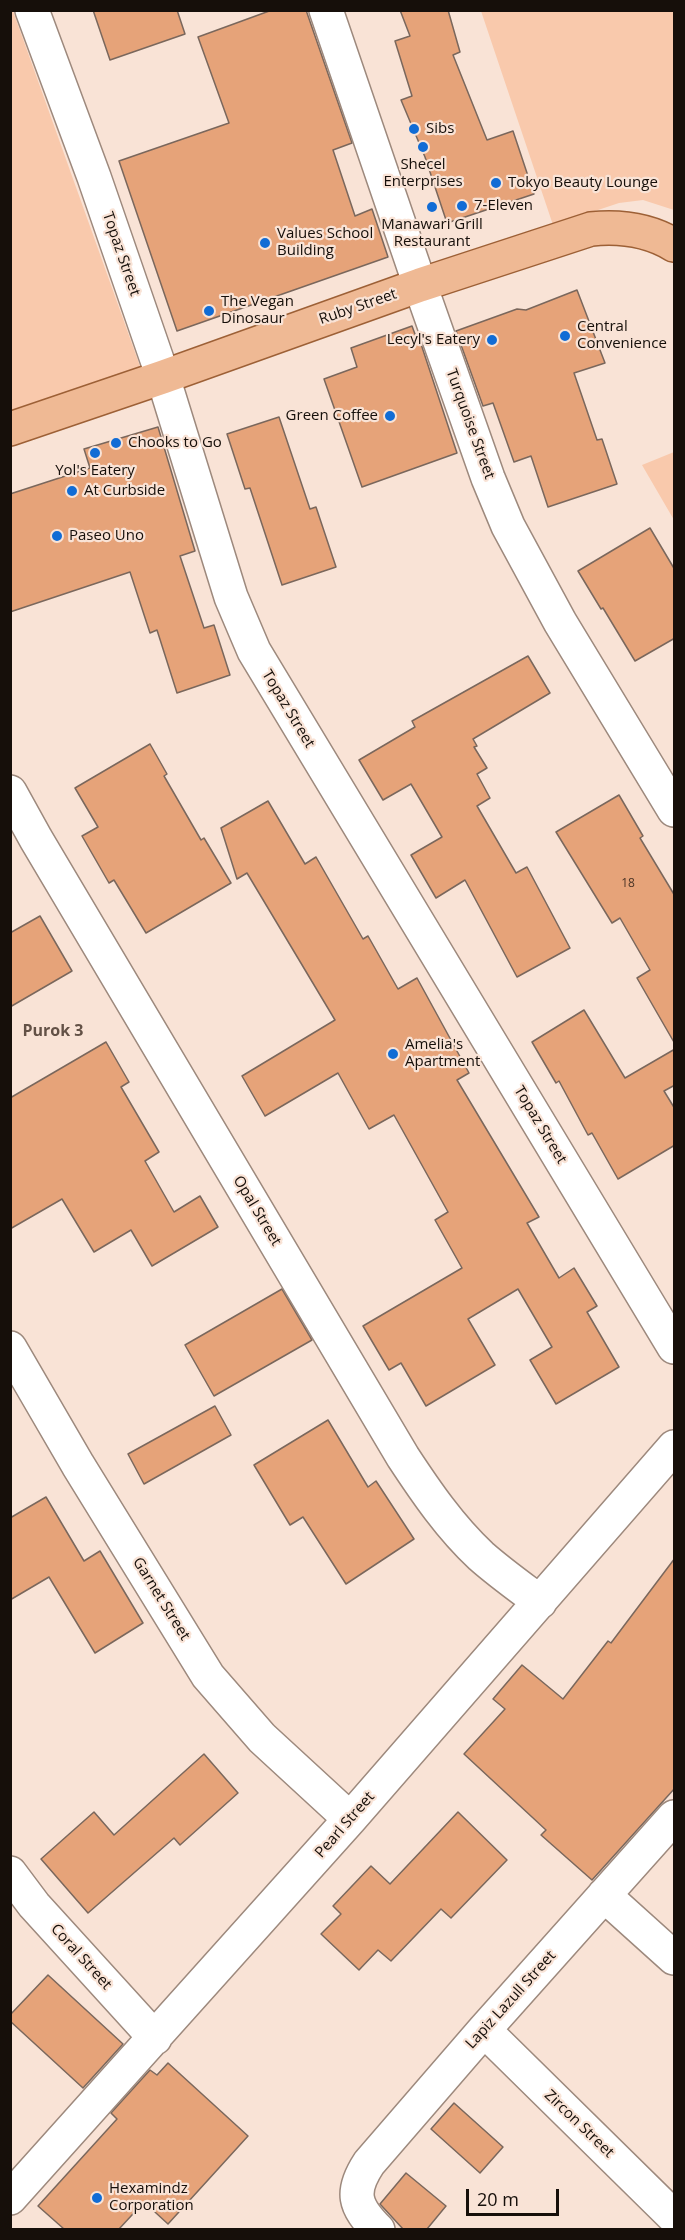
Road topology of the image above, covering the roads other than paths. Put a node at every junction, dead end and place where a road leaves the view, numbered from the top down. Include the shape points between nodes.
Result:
1 (32, 10) edge
2 (326, 10) edge
3 (675, 245) edge
4 (420, 285) junction
5 (163, 378) junction
6 (10, 429) edge
7 (10, 792) edge
8 (675, 810) edge
9 (675, 1347) edge
10 (10, 1348) edge
11 (675, 1447) edge
12 (540, 1602) junction
13 (675, 1817) edge
14 (350, 1819) junction
15 (10, 1873) edge
16 (604, 1895) junction
17 (675, 1958) edge
18 (484, 2030) junction
19 (155, 2038) junction
20 (10, 2198) edge
21 (675, 2217) edge
22 (378, 2229) edge

1 - 5 street, Topaz Street
2 - 4 street, Turquoise Street
3 - 4 main road, Ruby Street via 637,231 591,229
4 - 5 main road, Ruby Street
4 - 8 street, Turquoise Street via 508,526 560,622
5 - 6 main road, Ruby Street
5 - 9 street, Topaz Street via 231,597 254,651
7 - 12 street, Opal Street via 403,1457 460,1534 482,1557
10 - 14 street, Garnet Street via 208,1676 262,1737
11 - 12 street, Pearl Street
12 - 14 street, Pearl Street
13 - 16 street, Lapiz Lazull Street
14 - 19 street, Pearl Street
15 - 19 street, Coral Street via 34,1905
16 - 17 street
16 - 18 street, Lapiz Lazull Street
18 - 21 street, Zircon Street
18 - 22 street, Lapiz Lazull Street via 361,2176 358,2203 363,2215
19 - 20 street, Pearl Street

